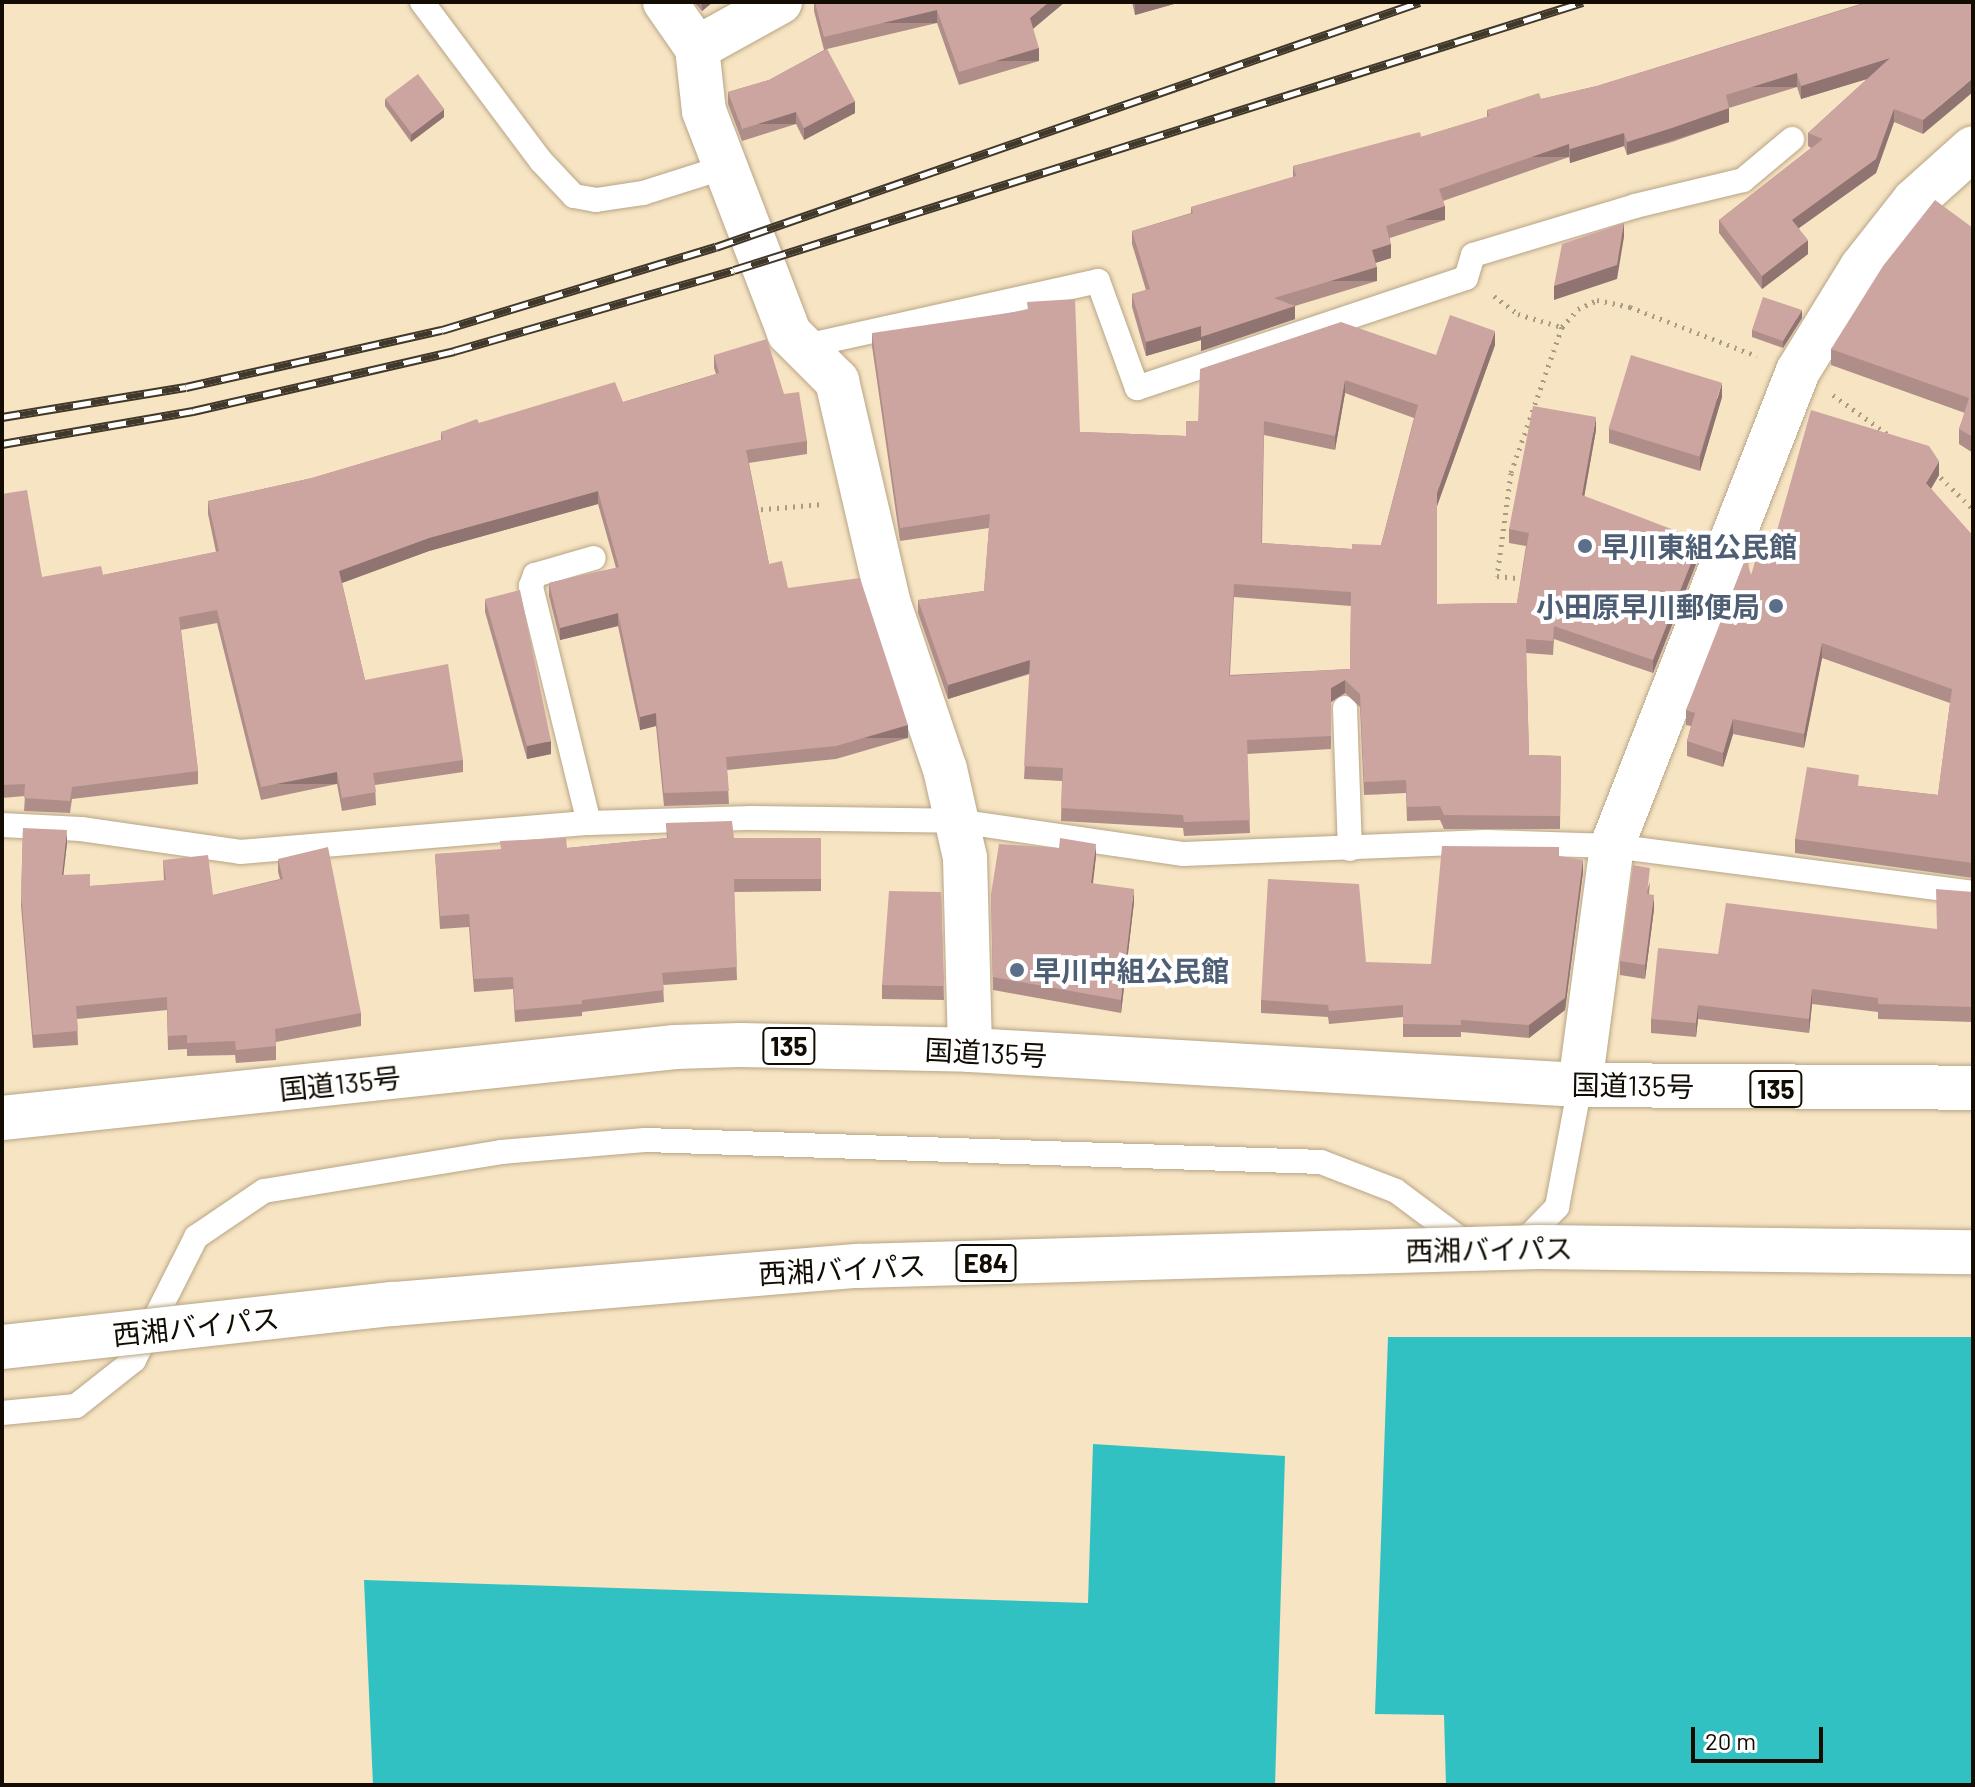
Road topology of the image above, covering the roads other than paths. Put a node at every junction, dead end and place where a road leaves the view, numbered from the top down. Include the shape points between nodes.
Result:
1 (422, 2) edge
2 (665, 2) edge
3 (780, 2) edge
4 (697, 48) junction
5 (1792, 139) dead end
6 (1973, 148) edge
7 (728, 166) junction
8 (805, 346) junction
9 (594, 558) dead end
10 (1345, 708) dead end
11 (957, 821) junction
12 (589, 823) junction
13 (2, 825) edge
14 (1612, 846) junction
15 (1350, 849) junction
16 (1973, 893) edge
17 (970, 1050) junction
18 (1580, 1085) junction
19 (1973, 1088) edge
20 (2, 1118) edge
21 (1973, 1224) edge
22 (1973, 1252) edge
23 (2, 1323) edge
24 (2, 1347) edge
25 (2, 1413) edge

1 - 7 lane via 541,161 574,196 596,200 643,193
2 - 4 main road
3 - 4 main road
4 - 7 main road via 704,111
5 - 8 lane via 1743,180 1473,255 1466,278 1137,388 1098,281
6 - 14 main road via 1914,201 1862,267 1798,371
7 - 8 main road via 789,333
8 - 11 main road via 837,381 889,604 945,769
9 - 12 lane via 535,575 531,586
10 - 15 lane
11 - 12 lane via 752,818
11 - 15 lane via 1184,854
11 - 17 main road via 965,858
12 - 13 lane via 240,852 81,829
14 - 15 lane via 1486,842
14 - 16 lane
14 - 18 main road
17 - 18 main road, 国道135号 / 135
17 - 20 main road, 国道135号 / 135 via 675,1047
18 - 19 main road, 国道135号 / 135
18 - 25 lane via 1557,1207 1526,1239 1463,1241 1396,1191 1321,1162 645,1140 501,1152 264,1191 196,1237 134,1360 76,1406
21 - 23 main road, 西湘バイパス / E84 via 1566,1220 856,1243 391,1282
22 - 24 main road, 西湘バイパス / E84, bridge via 1539,1247 858,1266 409,1303

